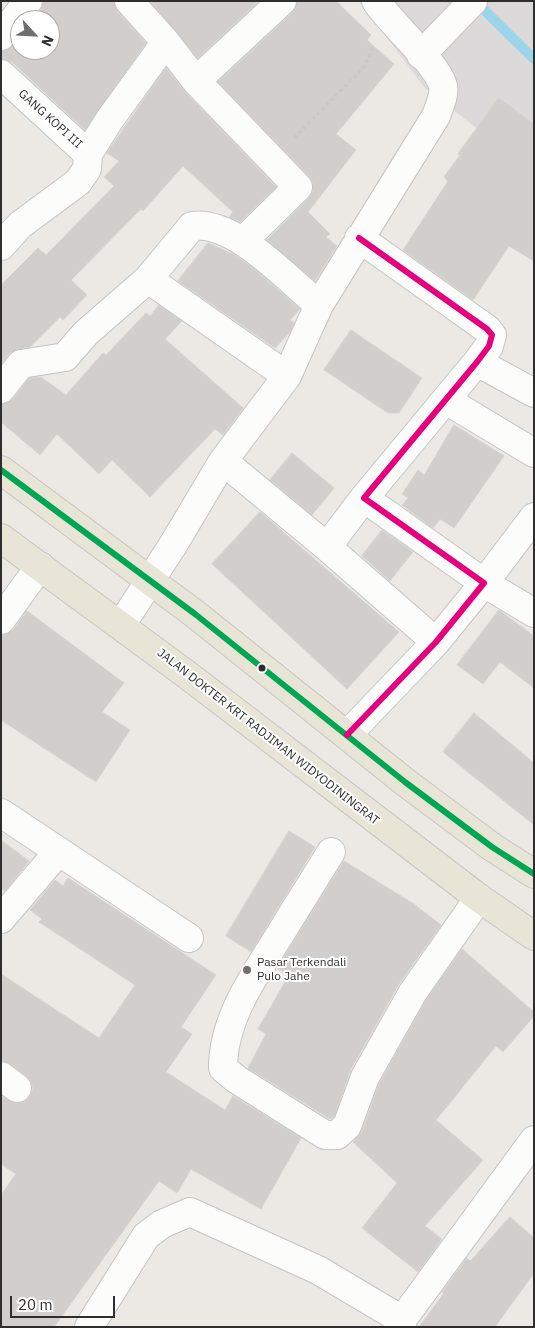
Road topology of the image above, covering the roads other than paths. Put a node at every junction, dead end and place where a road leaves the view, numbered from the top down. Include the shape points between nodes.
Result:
1 (28, 1) edge
2 (129, 1) edge
3 (282, 1) edge
4 (473, 1) edge
5 (379, 6) edge
6 (1, 36) edge
7 (165, 41) junction
8 (431, 46) junction
9 (1, 74) edge
10 (196, 81) junction
11 (88, 161) junction
12 (359, 238) junction
13 (243, 241) junction
14 (1, 246) edge
15 (148, 279) junction
16 (319, 305) junction
17 (477, 362) junction
18 (287, 376) junction
19 (1, 389) edge
20 (534, 393) edge
21 (446, 400) junction
22 (534, 453) edge
23 (223, 461) junction
24 (1, 470) edge
25 (364, 498) junction
26 (534, 517) edge
27 (1, 538) edge
28 (327, 548) junction
29 (40, 566) junction
30 (150, 580) junction
31 (484, 583) junction
32 (534, 613) edge
33 (1, 620) edge
34 (121, 625) junction
35 (436, 642) junction
36 (347, 735) junction
37 (1, 813) edge
38 (58, 852) junction
39 (331, 852) dead end
40 (534, 874) edge
41 (479, 898) junction
42 (1, 919) edge
43 (534, 936) edge
44 (189, 938) dead end
45 (534, 1140) edge
46 (402, 1323) edge
47 (88, 1327) edge

1 - 6 street
2 - 7 street
3 - 10 street
4 - 8 street
5 - 8 street
7 - 10 street
7 - 11 street via 110,119
8 - 12 street via 443,87 442,101 436,116
9 - 11 street, GANG KOPI III
10 - 13 street via 298,188
11 - 14 street via 78,182 20,225
12 - 16 street
12 - 17 street via 487,329 492,335 489,346
13 - 15 street via 215,228 192,226
13 - 16 street
15 - 18 street
15 - 19 street via 86,333 65,357 21,364
16 - 18 street
17 - 20 street
17 - 21 street
18 - 23 street
21 - 22 street
21 - 25 street
23 - 28 street
23 - 30 street
24 - 30 main road
25 - 28 street
25 - 31 street
26 - 31 street
27 - 29 main road, JALAN DOKTER KRT RADJIMAN WIDYODININGRAT
28 - 35 street
29 - 33 street
29 - 34 main road, JALAN DOKTER KRT RADJIMAN WIDYODININGRAT
30 - 34 street
30 - 36 main road
31 - 32 street
31 - 35 street
34 - 41 main road, JALAN DOKTER KRT RADJIMAN WIDYODININGRAT
35 - 36 street
36 - 40 main road via 492,847
37 - 38 street
38 - 42 street
38 - 44 street
39 - 41 street via 252,978 231,1023 223,1054 223,1068 236,1079 326,1135 337,1135 348,1126 365,1077 412,992
41 - 43 main road, JALAN DOKTER KRT RADJIMAN WIDYODININGRAT
45 - 46 street
46 - 47 street via 318,1270 190,1212 162,1224 146,1236

